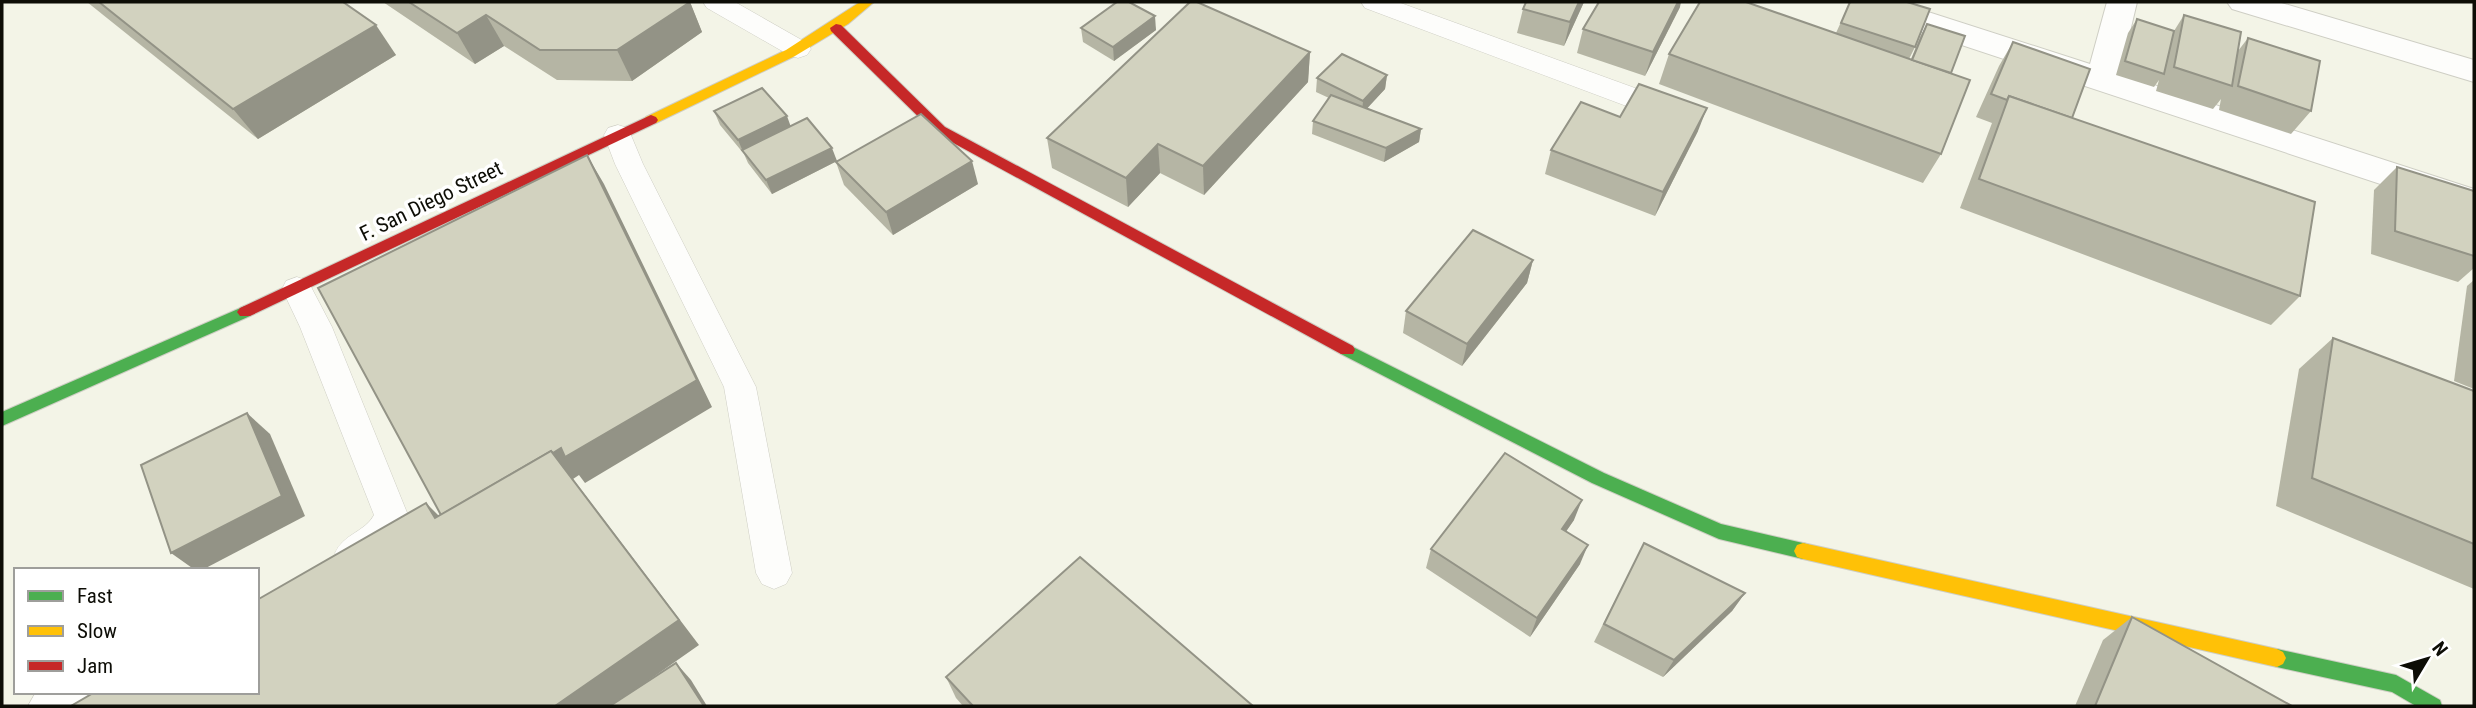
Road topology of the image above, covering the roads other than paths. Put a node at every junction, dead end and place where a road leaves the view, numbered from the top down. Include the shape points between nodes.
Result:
1 (716, 2) edge
2 (868, 2) edge
3 (1374, 2) edge
4 (1864, 2) edge
5 (2122, 2) edge
6 (2243, 2) edge
7 (836, 29) junction
8 (798, 49) junction
9 (2474, 71) edge
10 (2103, 78) junction
11 (1647, 103) edge
12 (618, 135) junction
13 (2474, 202) edge
14 (297, 289) junction
15 (2, 419) edge
16 (331, 564) edge
17 (774, 573) dead end
18 (71, 694) edge
19 (47, 706) edge
20 (2433, 706) edge

1 - 8 lane
2 - 7 street, F. San Diego Street
3 - 11 lane
4 - 10 street
5 - 10 street
6 - 9 street
7 - 8 street, F. San Diego Street
7 - 20 street via 940,130 1429,394 1598,478 1719,531 2396,684
8 - 12 street, F. San Diego Street
10 - 13 street
12 - 14 street, F. San Diego Street
12 - 17 lane via 740,387
14 - 15 street, F. San Diego Street
14 - 16 lane via 391,515 381,535
18 - 19 lane

